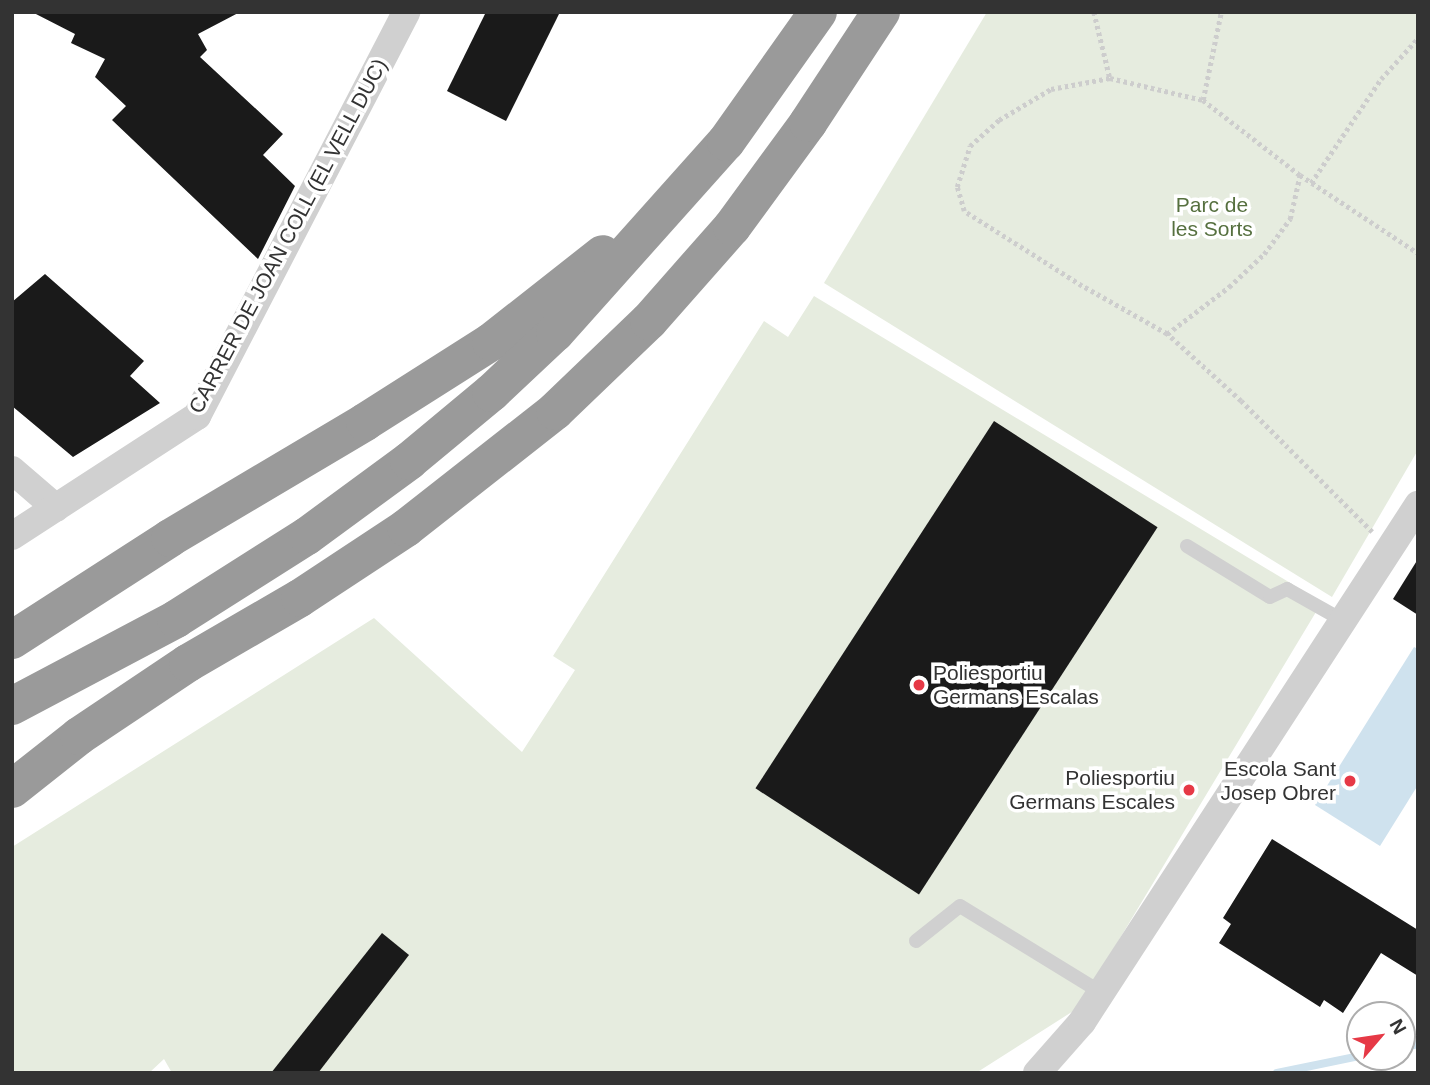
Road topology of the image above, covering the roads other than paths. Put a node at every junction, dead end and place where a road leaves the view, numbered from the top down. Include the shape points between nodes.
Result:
1 (406, 12) edge
2 (818, 12) edge
3 (881, 12) edge
4 (726, 142) junction
5 (12, 470) edge
6 (1418, 505) edge
7 (56, 508) junction
8 (12, 536) edge
9 (1187, 546) dead end
10 (1344, 621) junction
11 (12, 640) edge
12 (12, 706) edge
13 (79, 736) junction
14 (12, 766) edge
15 (12, 789) edge
16 (916, 942) dead end
17 (1102, 993) junction
18 (1037, 1073) edge

1 - 7 street, CARRER DE JOAN COLL (EL VELL DUC) via 197,416
2 - 4 highway
3 - 13 highway via 732,227 649,321 555,411 406,528
4 - 11 highway via 628,234 491,342
4 - 12 highway via 555,333 409,461 307,536 176,619
5 - 7 street
6 - 10 street
7 - 8 street, CARRER DE JOAN COLL (EL VELL DUC)
9 - 10 lane via 1269,597 1287,589
10 - 17 street
13 - 14 highway
13 - 15 highway
16 - 17 lane via 960,906
17 - 18 street

